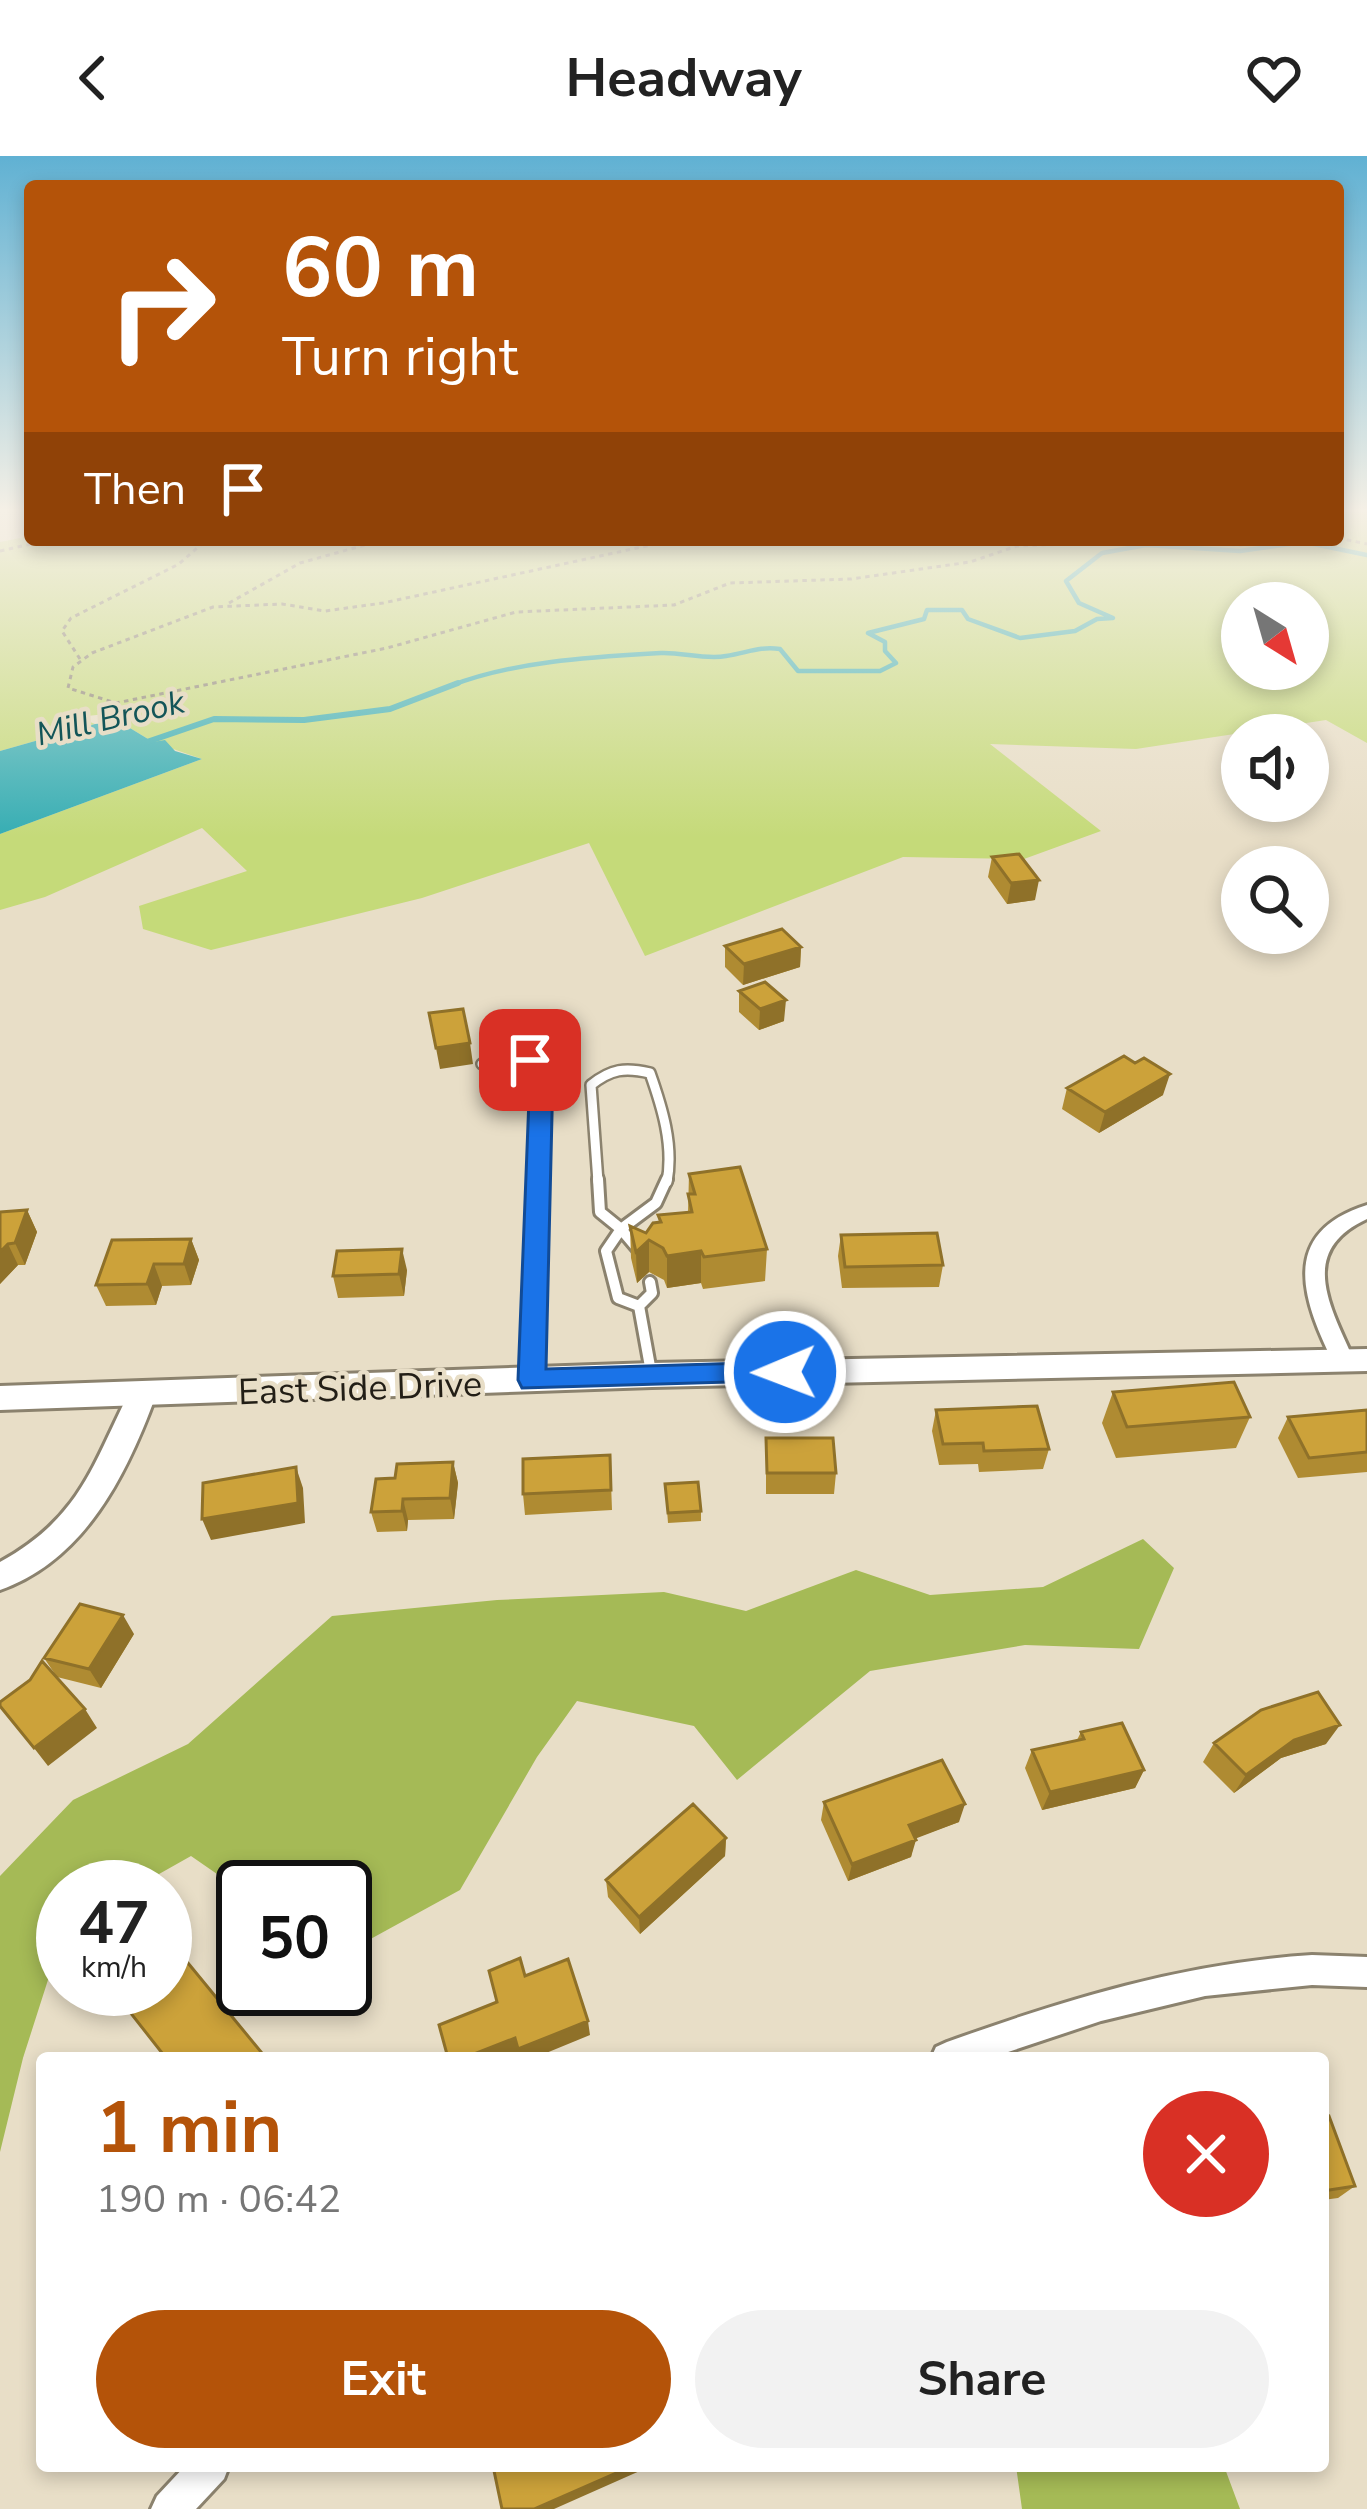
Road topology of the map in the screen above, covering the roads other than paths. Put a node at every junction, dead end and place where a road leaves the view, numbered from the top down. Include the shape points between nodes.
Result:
1 (482, 1064) dead end
2 (1367, 1210) edge
3 (621, 1229) junction
4 (644, 1256) edge
5 (650, 1282) dead end
6 (639, 1306) junction
7 (1355, 1360) edge
8 (652, 1375) junction
9 (532, 1380) junction
10 (142, 1395) junction
11 (0, 1397) edge
12 (0, 1576) edge
13 (1367, 1972) edge
14 (963, 2052) edge
15 (205, 2472) edge
16 (170, 2509) edge

1 - 9 lane via 530,1060 542,1072
2 - 7 street via 1330,1231 1313,1263 1314,1294
3 - 3 lane via 658,1202 669,1168 650,1073 628,1068 590,1085 600,1212
3 - 4 lane
3 - 6 lane via 606,1251 618,1298
5 - 6 lane via 652,1293
6 - 8 lane
7 - 8 main road, East Side Drive
8 - 9 main road, East Side Drive
9 - 10 main road, East Side Drive
10 - 11 main road, East Side Drive
10 - 12 street via 88,1507 50,1547
13 - 14 street via 1276,1972 1144,1992
15 - 16 street

